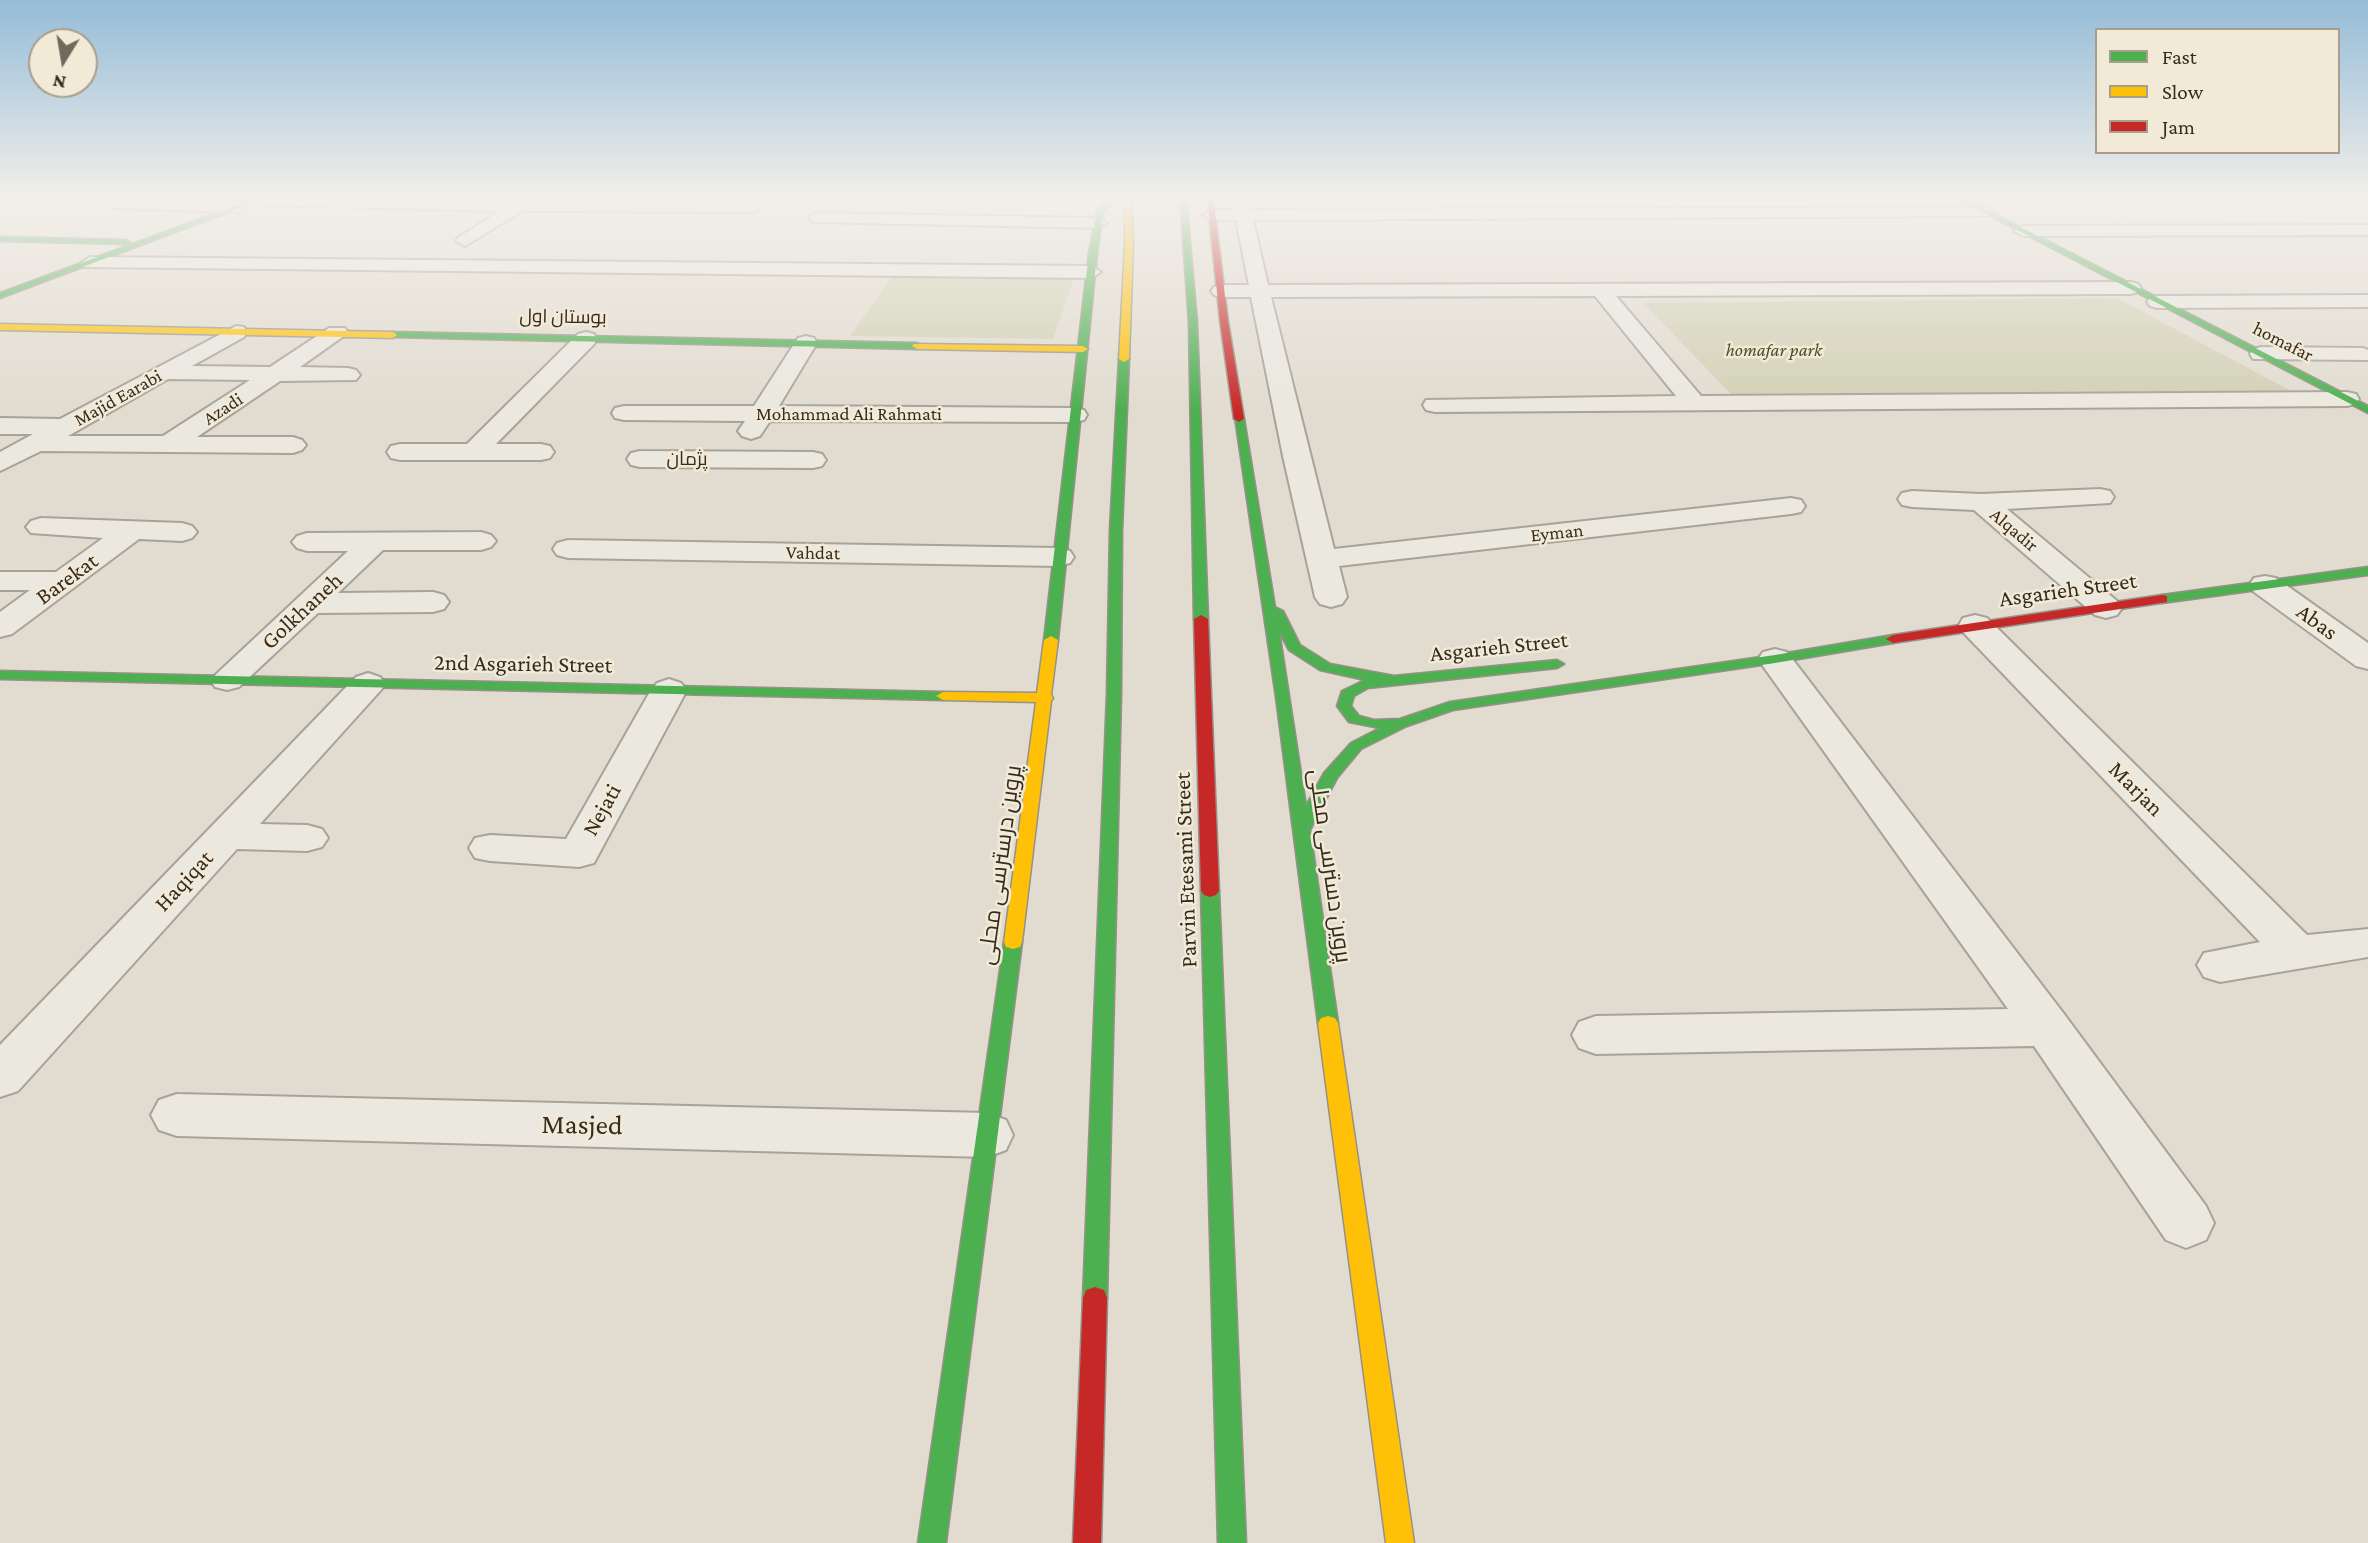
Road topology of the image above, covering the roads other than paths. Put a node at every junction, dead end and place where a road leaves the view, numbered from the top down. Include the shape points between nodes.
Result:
1 (76, 268) edge
2 (655, 268) edge
3 (1092, 268) edge
4 (1128, 268) edge
5 (1189, 268) edge
6 (1218, 268) edge
7 (1255, 268) edge
8 (2093, 268) edge
9 (1091, 272) junction
10 (2131, 288) junction
11 (1221, 291) junction
12 (1602, 292) junction
13 (1261, 293) junction
14 (0, 296) edge
15 (2368, 301) edge
16 (2157, 302) junction
17 (0, 327) edge
18 (236, 332) junction
19 (337, 333) junction
20 (586, 339) junction
21 (806, 343) junction
22 (1083, 349) junction
23 (2261, 354) junction
24 (2363, 355) dead end
25 (164, 372) junction
26 (277, 374) junction
27 (348, 375) dead end
28 (2357, 404) edge
29 (1435, 405) dead end
30 (1696, 405) junction
31 (624, 413) dead end
32 (762, 413) junction
33 (1075, 415) junction
34 (0, 426) edge
35 (65, 428) junction
36 (36, 443) junction
37 (169, 444) junction
38 (293, 445) dead end
39 (475, 451) junction
40 (400, 452) dead end
41 (541, 452) dead end
42 (640, 458) dead end
43 (733, 459) junction
44 (813, 460) dead end
45 (0, 463) edge
46 (2100, 497) dead end
47 (1912, 499) dead end
48 (1981, 502) junction
49 (1791, 506) dead end
50 (41, 527) dead end
51 (133, 530) junction
52 (182, 532) dead end
53 (376, 541) junction
54 (481, 541) dead end
55 (307, 542) dead end
56 (568, 549) dead end
57 (1059, 556) junction
58 (1323, 559) junction
59 (2368, 571) edge
60 (0, 581) edge
61 (64, 581) junction
62 (2265, 585) junction
63 (1268, 593) junction
64 (1331, 597) dead end
65 (433, 602) dead end
66 (312, 603) junction
67 (2106, 608) junction
68 (1975, 625) junction
69 (0, 627) edge
70 (1707, 651) dead end
71 (1775, 659) junction
72 (2368, 659) edge
73 (1573, 662) dead end
74 (0, 675) edge
75 (227, 680) junction
76 (1394, 680) junction
77 (368, 684) junction
78 (669, 690) junction
79 (1046, 698) junction
80 (1402, 723) junction
81 (1302, 829) junction
82 (226, 836) junction
83 (307, 838) dead end
84 (490, 849) dead end
85 (2364, 943) dead end
86 (2297, 953) junction
87 (2220, 965) dead end
88 (2047, 1027) junction
89 (1596, 1035) dead end
90 (0, 1077) edge
91 (177, 1115) dead end
92 (987, 1135) junction
93 (2186, 1223) dead end
94 (932, 1543) edge
95 (1087, 1543) edge
96 (1234, 1543) edge
97 (1400, 1543) edge

1 - 14 main road
2 - 9 street
3 - 9 main road, پروین درسترسی محلی
4 - 95 main road via 1116,530
5 - 96 main road, Parvin Etesami Street
6 - 11 main road, پروین دسترسی محلی
7 - 13 street
8 - 10 main road, homafar
9 - 22 main road, پروین درسترسی محلی
10 - 12 street
10 - 16 main road, homafar
11 - 13 street
11 - 63 main road, پروین دسترسی محلی
12 - 13 street
12 - 30 street
13 - 58 street
15 - 16 street
16 - 23 main road, homafar
17 - 18 main road, بوستان اول
18 - 19 main road, بوستان اول
18 - 25 street, Majid Earabi
19 - 20 main road, بوستان اول
19 - 26 street, Azadi
20 - 21 main road, بوستان اول
20 - 39 street
21 - 22 main road, بوستان اول
21 - 32 street, پژمان
22 - 33 main road, پروین درسترسی محلی
23 - 24 street
23 - 28 main road, homafar
25 - 26 street, Azadi
25 - 35 street, Majid Earabi
26 - 27 street, Azadi
26 - 37 street, Azadi
28 - 30 street
29 - 30 street
31 - 32 street, Mohammad Ali Rahmati
32 - 33 street, Mohammad Ali Rahmati
32 - 43 street, پژمان
33 - 57 main road, پروین درسترسی محلی
34 - 35 street
35 - 36 street, Majid Earabi
36 - 37 street
36 - 45 street, Majid Earabi
37 - 38 street
39 - 40 street
39 - 41 street
42 - 43 street, پژمان
43 - 44 street, پژمان
46 - 48 street, Alqadir
47 - 48 street
48 - 67 street, Alqadir
49 - 58 street, Eyman
50 - 51 street
51 - 52 street
51 - 61 street, Barekat
53 - 54 street
53 - 55 street
53 - 66 street, Golkhaneh
56 - 57 street, Vahdat
57 - 79 main road, پروین درسترسی محلی
58 - 64 street
59 - 62 main road, Asgarieh Street
60 - 61 street
61 - 69 street, Barekat
62 - 67 main road, Asgarieh Street
62 - 72 street, Abas
63 - 76 main road, Asgarieh Street via 1294,647 1325,667
63 - 81 main road, پروین دسترسی محلی
65 - 66 street
66 - 75 street, Golkhaneh
67 - 68 main road, Asgarieh Street
68 - 71 main road, Asgarieh Street
68 - 86 street, Marjan
70 - 71 main road, Asgarieh Street
71 - 80 main road, Asgarieh Street via 1450,706
71 - 88 street
73 - 76 main road, Asgarieh Street
74 - 75 main road, 2nd Asgarieh Street
75 - 77 main road, 2nd Asgarieh Street
76 - 80 main road via 1364,684 1347,694 1344,706 1354,719
77 - 78 main road, 2nd Asgarieh Street
77 - 82 street, Haqiqat
78 - 79 main road, 2nd Asgarieh Street
78 - 84 street, Nejati via 579,853
79 - 92 main road, پروین درسترسی محلی
80 - 81 main road, Asgarieh Street via 1356,746 1330,776
81 - 97 main road, پروین دسترسی محلی
82 - 83 street
82 - 90 street, Haqiqat
85 - 86 street
86 - 87 street
88 - 89 street
88 - 93 street
91 - 92 street, Masjed
92 - 94 main road, پروین درسترسی محلی

